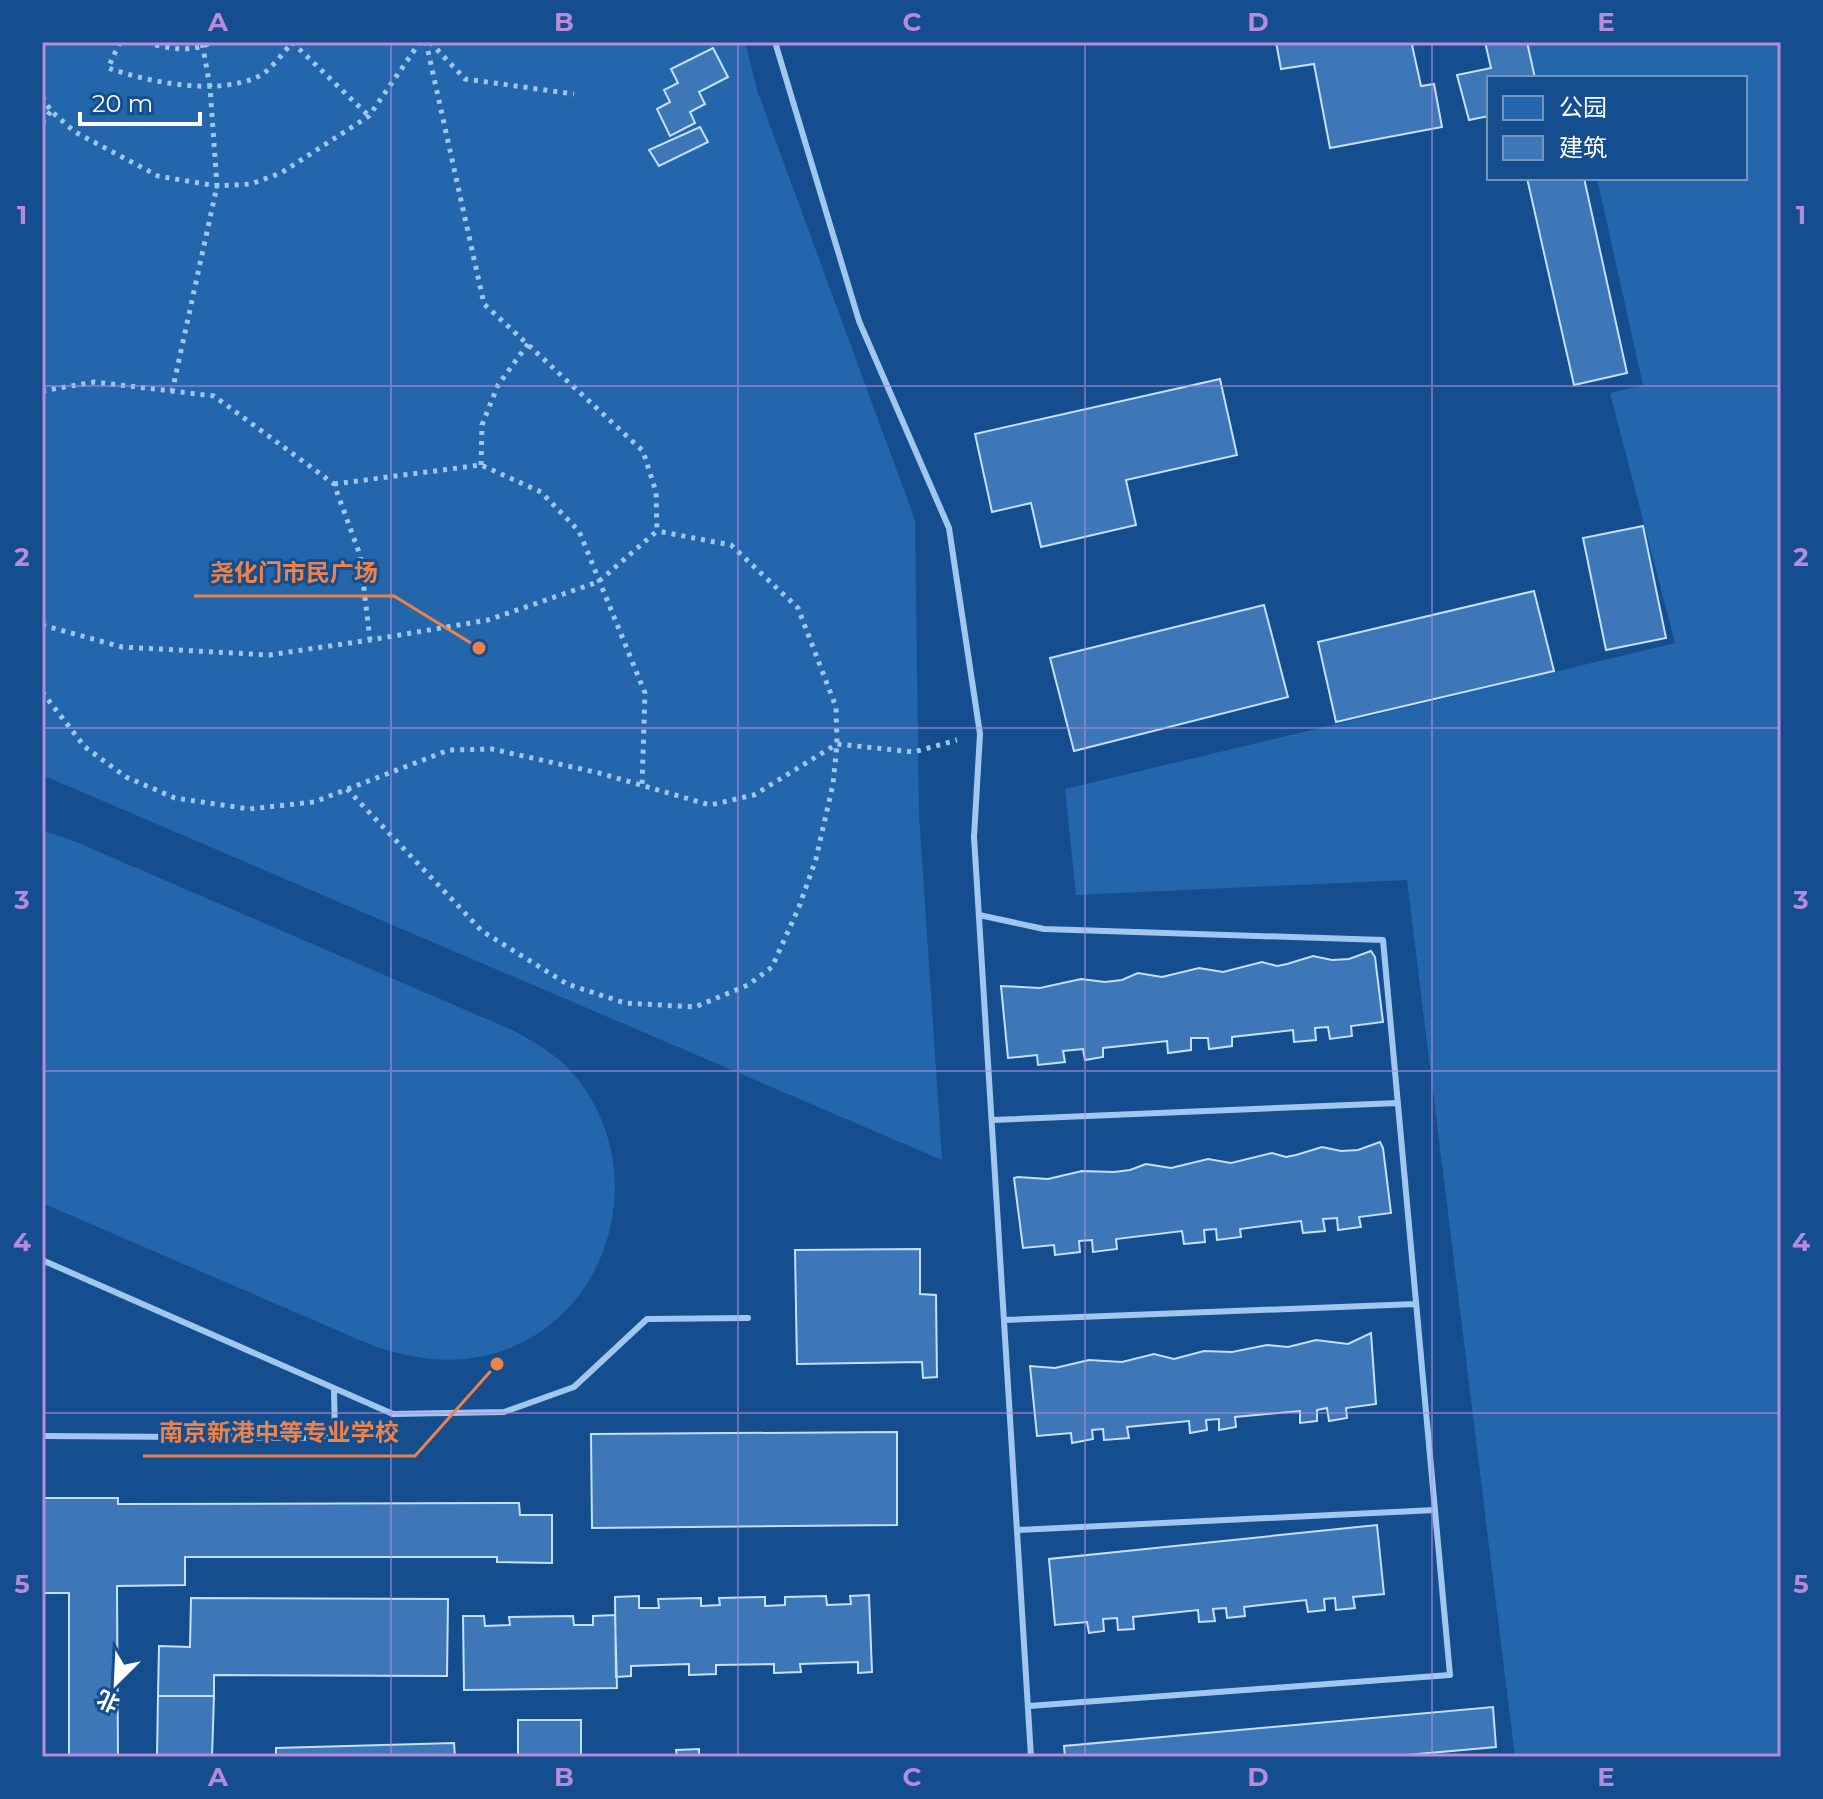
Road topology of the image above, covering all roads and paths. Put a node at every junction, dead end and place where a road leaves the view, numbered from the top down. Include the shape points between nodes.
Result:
1 (120, 42) edge
2 (146, 42) edge
3 (212, 42) edge
4 (293, 42) edge
5 (426, 42) edge
6 (775, 42) edge
7 (203, 45) edge
8 (210, 87) junction
9 (574, 94) dead end
10 (42, 97) edge
11 (51, 111) junction
12 (369, 116) junction
13 (42, 123) edge
14 (217, 186) junction
15 (528, 344) junction
16 (42, 391) edge
17 (172, 392) junction
18 (481, 465) junction
19 (334, 484) junction
20 (657, 531) junction
21 (598, 582) junction
22 (42, 625) edge
23 (370, 640) junction
24 (42, 692) edge
25 (980, 734) junction
26 (837, 744) junction
27 (642, 786) junction
28 (347, 789) junction
29 (979, 915) junction
30 (1398, 1103) junction
31 (992, 1120) junction
32 (42, 1260) edge
33 (1416, 1304) junction
34 (748, 1318) dead end
35 (1005, 1320) junction
36 (334, 1390) junction
37 (42, 1436) edge
38 (1435, 1510) junction
39 (1018, 1530) junction
40 (1029, 1706) junction
41 (1031, 1757) edge

1 - 8 path via 108,68 143,80
2 - 7 path via 165,49
3 - 7 path
4 - 8 path via 259,77
4 - 12 path
5 - 9 path via 465,79
5 - 12 path
5 - 15 path via 484,304
6 - 25 lane via 859,321 949,528
7 - 8 path
8 - 14 path
10 - 11 path
11 - 13 path
11 - 14 path via 75,132 158,176
12 - 14 path via 281,173 251,184
14 - 17 path
15 - 18 path via 498,385 482,425
15 - 20 path via 643,451 656,492
16 - 17 path via 94,382
17 - 19 path via 214,396
18 - 19 path
18 - 21 path via 541,492 579,531
19 - 23 path via 360,555
20 - 21 path
20 - 26 path via 731,545 798,608 836,707
21 - 23 path via 488,620
21 - 27 path via 645,693
22 - 23 path via 122,647 269,655
24 - 28 path via 85,747 126,777 175,798 249,809 314,802
25 - 26 path via 914,752
25 - 29 lane via 974,837
26 - 27 path via 754,795 710,805
26 - 28 path via 816,859 772,967 748,985 695,1007 625,1003 567,984 482,931
27 - 28 path via 492,749 449,750
29 - 30 lane via 1044,929 1383,940
29 - 31 lane
30 - 31 lane
30 - 33 lane
31 - 35 lane
32 - 36 lane
33 - 35 lane
33 - 38 lane
34 - 36 lane via 647,1319 574,1387 504,1412 393,1414
35 - 39 lane
36 - 37 lane via 335,1438
38 - 39 lane
38 - 40 lane via 1450,1675
39 - 40 lane
40 - 41 lane

